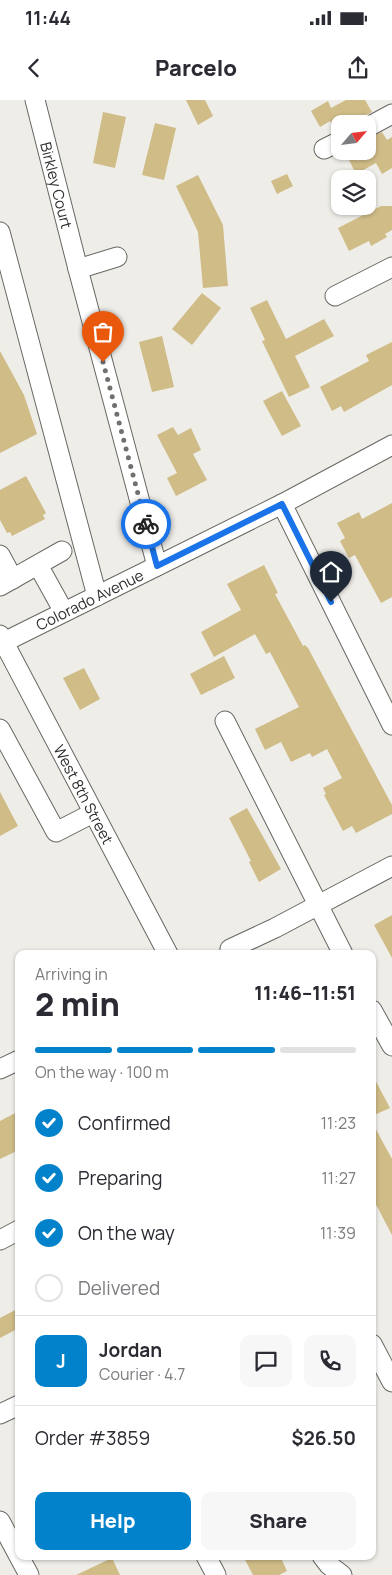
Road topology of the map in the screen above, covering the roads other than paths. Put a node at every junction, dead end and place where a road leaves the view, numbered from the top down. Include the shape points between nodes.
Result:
1 (35, 100) edge
2 (392, 114) edge
3 (376, 123) edge
4 (0, 232) edge
5 (118, 256) dead end
6 (392, 267) edge
7 (78, 269) junction
8 (335, 296) dead end
9 (392, 445) edge
10 (282, 504) junction
11 (62, 551) dead end
12 (0, 556) edge
13 (38, 565) junction
14 (157, 566) junction
15 (6, 583) edge
16 (97, 596) junction
17 (64, 612) junction
18 (1, 641) edge
19 (225, 721) dead end
20 (392, 724) edge
21 (0, 729) edge
22 (93, 812) junction
23 (392, 866) edge
24 (318, 906) junction
25 (230, 949) dead end
26 (166, 950) edge
27 (341, 950) edge
28 (376, 1017) edge
29 (392, 1046) edge
30 (15, 1062) edge
31 (0, 1070) edge
32 (15, 1232) edge
33 (0, 1240) edge
34 (376, 1352) edge
35 (392, 1382) edge
36 (15, 1407) edge
37 (0, 1414) edge
38 (0, 1521) edge
39 (15, 1549) edge
40 (21, 1560) edge
41 (208, 1560) edge
42 (325, 1560) edge
43 (29, 1575) edge
44 (216, 1575) edge
45 (342, 1575) edge

1 - 7 street, Birkley Court
2 - 3 street
4 - 16 street
5 - 7 street
6 - 8 street
7 - 14 street, Birkley Court
9 - 10 street, Colorado Avenue
10 - 14 street, Colorado Avenue
10 - 20 street
11 - 13 street
12 - 15 street
13 - 15 street
13 - 17 street
14 - 16 street, Colorado Avenue
16 - 17 street, Colorado Avenue
17 - 18 street, Colorado Avenue
18 - 22 street, West 8th Street
19 - 24 street
21 - 22 street via 56,832
22 - 26 street, West 8th Street
23 - 24 street
24 - 25 street
24 - 27 street
28 - 29 street
30 - 31 street
32 - 33 street
34 - 35 street
36 - 37 street
38 - 39 street
40 - 43 street
41 - 44 street
42 - 45 street

